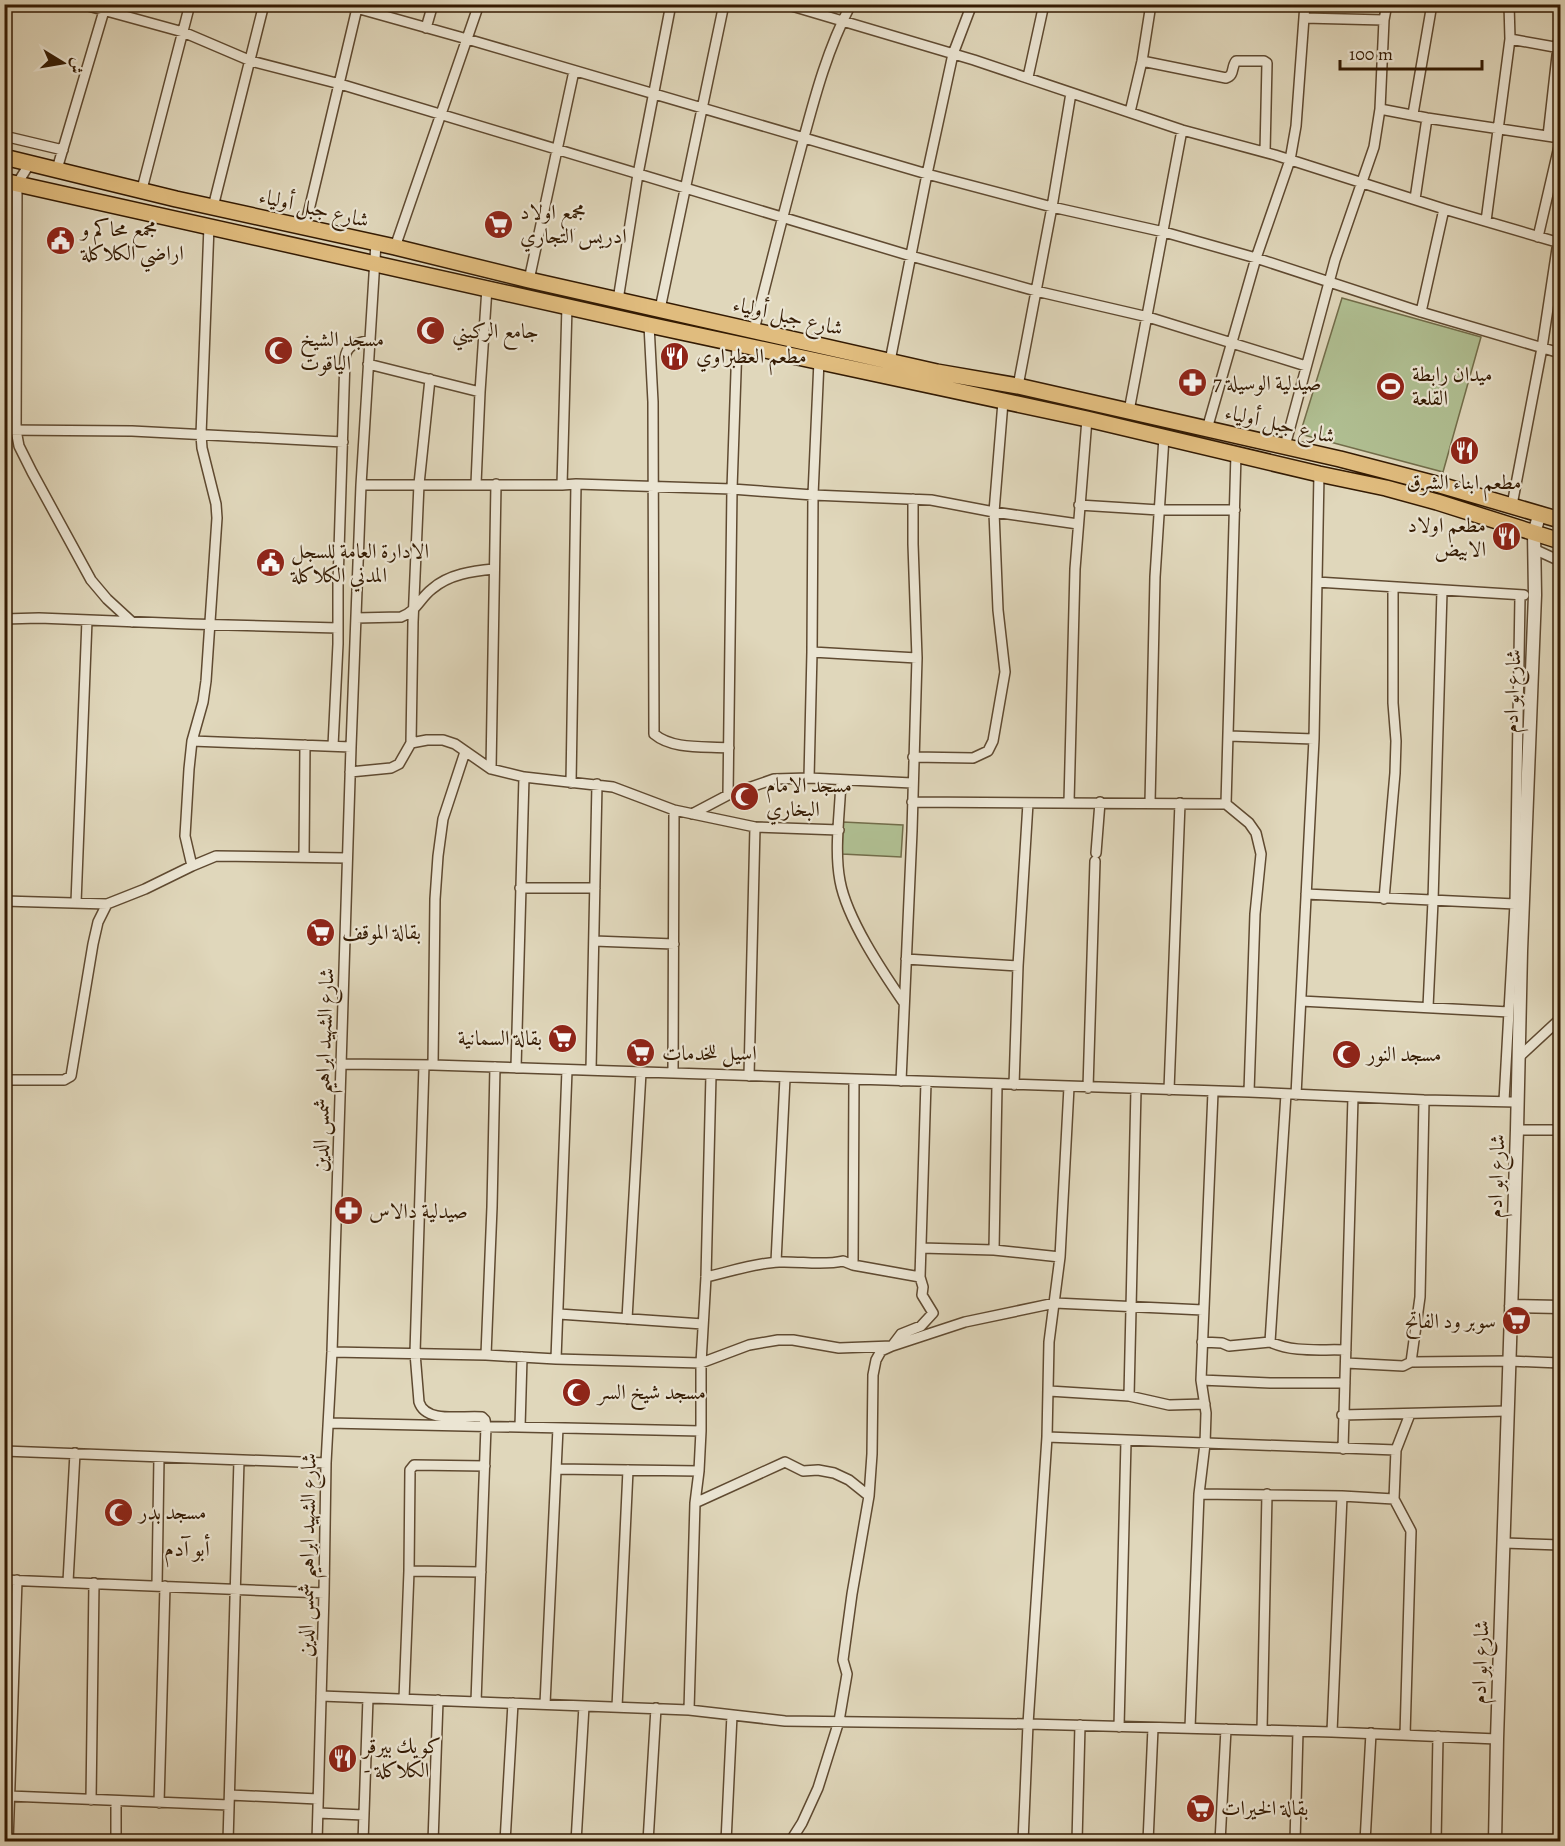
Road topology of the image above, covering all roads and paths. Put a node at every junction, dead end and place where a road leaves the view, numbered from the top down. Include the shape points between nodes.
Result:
1 (81, 4) edge
2 (190, 4) edge
3 (264, 4) edge
4 (342, 4) edge
5 (433, 4) edge
6 (478, 4) edge
7 (671, 4) edge
8 (724, 4) edge
9 (785, 4) edge
10 (851, 4) edge
11 (972, 4) edge
12 (1044, 4) edge
13 (1151, 4) edge
14 (1305, 4) edge
15 (1387, 4) edge
16 (1432, 4) edge
17 (1509, 4) edge
18 (357, 7) edge
19 (105, 8) edge
20 (1304, 18) junction
21 (1384, 20) junction
22 (842, 22) junction
23 (426, 28) junction
24 (1560, 28) edge
25 (183, 32) junction
26 (467, 39) junction
27 (1510, 39) junction
28 (1559, 48) edge
29 (953, 54) junction
30 (250, 61) junction
31 (1142, 61) junction
32 (574, 71) junction
33 (1028, 77) junction
34 (340, 84) junction
35 (1071, 93) junction
36 (655, 94) junction
37 (704, 108) junction
38 (1380, 109) junction
39 (1130, 112) junction
40 (440, 114) junction
41 (1413, 114) junction
42 (1427, 118) junction
43 (1498, 129) junction
44 (1182, 130) junction
45 (4, 136) edge
46 (1548, 136) junction
47 (804, 137) junction
48 (1560, 140) edge
49 (63, 150) junction
50 (558, 150) junction
51 (1265, 152) junction
52 (4, 157) edge
53 (1290, 160) junction
54 (30, 163) junction
55 (57, 169) junction
56 (638, 174) junction
57 (927, 174) junction
58 (11, 182) edge
59 (1363, 183) junction
60 (687, 188) junction
61 (142, 189) junction
62 (1415, 199) junction
63 (213, 207) junction
64 (1052, 207) junction
65 (1444, 209) junction
66 (782, 217) junction
67 (1486, 221) junction
68 (209, 226) junction
69 (305, 228) junction
70 (1164, 232) junction
71 (1538, 237) junction
72 (1559, 242) edge
73 (376, 243) junction
74 (395, 248) junction
75 (911, 256) junction
76 (1256, 258) junction
77 (374, 263) junction
78 (529, 280) junction
79 (1329, 283) junction
80 (487, 288) junction
81 (1036, 291) junction
82 (618, 300) junction
83 (567, 306) junction
84 (660, 309) junction
85 (1421, 312) junction
86 (1148, 317) junction
87 (649, 325) junction
88 (754, 330) junction
89 (370, 340) junction
90 (1231, 342) junction
91 (737, 344) junction
92 (1542, 348) junction
93 (1560, 353) edge
94 (819, 361) junction
95 (890, 361) junction
96 (368, 364) junction
97 (1306, 366) junction
98 (430, 379) junction
99 (1018, 386) junction
100 (480, 392) junction
101 (1003, 402) junction
102 (1129, 411) junction
103 (1087, 419) junction
104 (1207, 429) junction
105 (4, 430) edge
106 (15, 430) junction
107 (201, 435) junction
108 (1164, 437) junction
109 (343, 442) junction
110 (1284, 446) junction
111 (1236, 454) junction
112 (1319, 474) junction
113 (419, 484) junction
114 (476, 484) junction
115 (496, 484) junction
116 (576, 484) junction
117 (361, 485) junction
118 (561, 485) junction
119 (652, 488) junction
120 (732, 489) junction
121 (813, 495) junction
122 (913, 499) junction
123 (1079, 505) junction
124 (1512, 505) junction
125 (1159, 510) junction
126 (1235, 510) junction
127 (994, 512) junction
128 (1540, 513) junction
129 (1560, 520) edge
130 (1078, 524) junction
131 (1534, 533) junction
132 (1560, 541) edge
133 (1536, 550) junction
134 (1560, 561) edge
135 (494, 569) junction
136 (1317, 582) junction
137 (338, 583) junction
138 (357, 585) junction
139 (1393, 587) junction
140 (1442, 591) junction
141 (1535, 595) junction
142 (1520, 596) junction
143 (413, 611) junction
144 (4, 618) edge
145 (356, 618) junction
146 (87, 620) junction
147 (132, 622) junction
148 (209, 625) junction
149 (338, 628) junction
150 (812, 652) junction
151 (917, 658) junction
152 (1228, 736) junction
153 (1314, 739) junction
154 (192, 741) junction
155 (411, 743) junction
156 (305, 745) junction
157 (333, 746) junction
158 (351, 747) junction
159 (729, 748) junction
160 (465, 752) junction
161 (913, 757) junction
162 (491, 769) junction
163 (350, 772) junction
164 (524, 777) junction
165 (809, 778) junction
166 (841, 780) junction
167 (571, 783) junction
168 (912, 783) junction
169 (597, 784) junction
170 (728, 795) junction
171 (912, 802) junction
172 (1069, 802) junction
173 (1100, 802) junction
174 (1028, 803) junction
175 (1150, 803) junction
176 (1180, 803) junction
177 (1226, 804) junction
178 (674, 810) junction
179 (692, 813) junction
180 (755, 827) junction
181 (839, 830) junction
182 (304, 857) junction
183 (347, 858) junction
184 (192, 866) junction
185 (520, 888) junction
186 (595, 888) junction
187 (1306, 894) junction
188 (1384, 899) junction
189 (4, 901) edge
190 (1433, 901) junction
191 (76, 903) junction
192 (107, 904) junction
193 (1515, 904) junction
194 (594, 940) junction
195 (674, 944) junction
196 (906, 959) junction
197 (1018, 966) junction
198 (1301, 1001) junction
199 (904, 1003) junction
200 (1428, 1007) junction
201 (1509, 1012) junction
202 (1560, 1019) edge
203 (1519, 1057) junction
204 (342, 1064) junction
205 (428, 1065) junction
206 (495, 1067) junction
207 (516, 1068) junction
208 (567, 1070) junction
209 (591, 1070) junction
210 (641, 1072) junction
211 (673, 1073) junction
212 (711, 1075) junction
213 (749, 1076) junction
214 (785, 1078) junction
215 (4, 1080) edge
216 (854, 1080) junction
217 (901, 1081) junction
218 (926, 1082) junction
219 (997, 1085) junction
220 (1014, 1085) junction
221 (1069, 1087) junction
222 (1088, 1088) junction
223 (1136, 1089) junction
224 (1169, 1090) junction
225 (1213, 1092) junction
226 (1249, 1092) junction
227 (1291, 1095) junction
228 (1353, 1097) junction
229 (1424, 1100) junction
230 (1504, 1101) junction
231 (1517, 1102) junction
232 (1517, 1130) junction
233 (1560, 1130) edge
234 (921, 1248) junction
235 (994, 1250) junction
236 (1060, 1257) junction
237 (776, 1262) junction
238 (853, 1265) junction
239 (706, 1277) junction
240 (920, 1277) junction
241 (1054, 1303) junction
242 (1511, 1306) junction
243 (1131, 1307) junction
244 (1560, 1307) edge
245 (1203, 1310) junction
246 (559, 1314) junction
247 (627, 1319) junction
248 (703, 1324) junction
249 (1202, 1342) junction
250 (1270, 1342) junction
251 (892, 1346) junction
252 (1346, 1350) junction
253 (332, 1352) junction
254 (415, 1353) junction
255 (486, 1355) junction
256 (522, 1357) junction
257 (556, 1359) junction
258 (1509, 1361) junction
259 (1411, 1362) junction
260 (701, 1363) junction
261 (1346, 1363) junction
262 (1560, 1363) edge
263 (1201, 1380) junction
264 (1345, 1383) junction
265 (1049, 1392) junction
266 (1129, 1396) junction
267 (1205, 1404) junction
268 (1507, 1411) junction
269 (1410, 1414) junction
270 (1342, 1415) junction
271 (329, 1424) junction
272 (486, 1426) junction
273 (520, 1427) junction
274 (558, 1428) junction
275 (701, 1431) junction
276 (1047, 1437) junction
277 (1126, 1441) junction
278 (1205, 1444) junction
279 (1342, 1449) junction
280 (1396, 1450) junction
281 (4, 1451) edge
282 (75, 1454) junction
283 (159, 1457) junction
284 (239, 1460) junction
285 (326, 1463) junction
286 (485, 1466) junction
287 (556, 1469) junction
288 (628, 1470) junction
289 (699, 1471) junction
290 (1199, 1494) junction
291 (1267, 1494) junction
292 (869, 1496) junction
293 (1342, 1496) junction
294 (1394, 1499) junction
295 (695, 1503) junction
296 (1504, 1543) junction
297 (1560, 1545) edge
298 (409, 1571) junction
299 (481, 1572) junction
300 (4, 1580) edge
301 (17, 1581) junction
302 (68, 1582) junction
303 (94, 1583) junction
304 (161, 1586) junction
305 (236, 1589) junction
306 (324, 1593) junction
307 (321, 1696) junction
308 (368, 1698) junction
309 (404, 1699) junction
310 (438, 1700) junction
311 (476, 1701) junction
312 (513, 1703) junction
313 (545, 1704) junction
314 (584, 1706) junction
315 (617, 1707) junction
316 (656, 1708) junction
317 (689, 1710) junction
318 (732, 1715) junction
319 (839, 1721) junction
320 (1028, 1724) junction
321 (1080, 1725) junction
322 (1119, 1727) junction
323 (1153, 1728) junction
324 (1190, 1728) junction
325 (1226, 1729) junction
326 (1262, 1730) junction
327 (1298, 1731) junction
328 (1332, 1732) junction
329 (1371, 1733) junction
330 (1405, 1735) junction
331 (1438, 1736) junction
332 (1497, 1739) junction
333 (9, 1796) junction
334 (318, 1799) junction
335 (91, 1800) junction
336 (229, 1800) junction
337 (116, 1802) junction
338 (159, 1803) junction
339 (318, 1813) junction
340 (364, 1815) junction
341 (8, 1842) edge
342 (116, 1842) edge
343 (228, 1842) edge
344 (317, 1842) edge
345 (363, 1842) edge
346 (433, 1842) edge
347 (505, 1842) edge
348 (576, 1842) edge
349 (648, 1842) edge
350 (726, 1842) edge
351 (790, 1842) edge
352 (1023, 1842) edge
353 (1077, 1842) edge
354 (1148, 1842) edge
355 (1220, 1842) edge
356 (1296, 1842) edge
357 (1365, 1842) edge
358 (1436, 1842) edge
359 (1495, 1842) edge

1 - 19 street
2 - 25 street
3 - 30 street
4 - 18 street
5 - 23 street
6 - 26 street
7 - 36 street
8 - 37 street
9 - 22 street
10 - 22 street
11 - 29 street
12 - 33 street
13 - 31 street
14 - 20 street
15 - 21 street
16 - 41 street
17 - 27 street
18 - 23 street
18 - 34 street
19 - 25 street
19 - 49 street
20 - 21 street
20 - 53 street
21 - 38 street
22 - 29 street
22 - 47 street via 823,69
23 - 26 street
24 - 28 street
25 - 30 street
25 - 61 street
26 - 32 street
26 - 40 street
27 - 28 street
27 - 43 street
28 - 46 street
29 - 33 street
29 - 57 street
30 - 34 street
30 - 63 street
31 - 39 street
31 - 51 street via 1226,78 1236,61 1267,63
32 - 36 street
32 - 50 street
33 - 35 street
34 - 40 street
34 - 69 street
35 - 39 street
35 - 64 street
36 - 37 street
36 - 56 street
37 - 47 street
37 - 60 street
38 - 41 street
38 - 59 street
39 - 44 street
40 - 50 street
40 - 74 street
41 - 42 street
42 - 43 street
42 - 62 street
43 - 46 street
43 - 67 street
44 - 51 street
44 - 70 street
45 - 49 street
46 - 48 street
47 - 57 street
47 - 66 street
48 - 71 street
49 - 55 street
50 - 56 street
50 - 78 street
51 - 53 street
52 - 54 main road, شارع جبل أولياء
53 - 59 street
53 - 76 street
54 - 55 main road, شارع جبل أولياء
54 - 58 street
55 - 61 main road, شارع جبل أولياء
56 - 60 street
56 - 82 street
57 - 64 street
57 - 75 street
58 - 68 main road, شارع جبل أولياء
58 - 106 street
59 - 62 street
59 - 79 street
60 - 66 street
60 - 84 street
61 - 63 main road, شارع جبل أولياء
62 - 65 street
63 - 69 main road, شارع جبل أولياء
64 - 70 street
64 - 81 street
65 - 67 street
65 - 85 street
66 - 75 street
66 - 88 street
67 - 71 street
68 - 77 main road, شارع جبل أولياء
68 - 107 street
69 - 73 main road, شارع جبل أولياء
70 - 76 street
70 - 86 street
71 - 72 street
72 - 92 street
73 - 74 main road, شارع جبل أولياء
73 - 77 street, شارع الشهيد ابراهيم شمس الدين
74 - 78 main road, شارع جبل أولياء
75 - 81 street
75 - 95 street
76 - 79 street
76 - 90 street
77 - 80 main road, شارع جبل أولياء
77 - 89 street, شارع الشهيد ابراهيم شمس الدين
78 - 82 main road, شارع جبل أولياء
79 - 85 street
79 - 97 street
80 - 83 main road, شارع جبل أولياء
80 - 100 street
81 - 86 street
81 - 99 street
82 - 84 main road, شارع جبل أولياء
83 - 87 main road, شارع جبل أولياء
83 - 118 street
84 - 88 main road, شارع جبل أولياء
85 - 92 street
86 - 90 street
86 - 102 street
87 - 91 main road, شارع جبل أولياء
87 - 119 street
88 - 95 main road, شارع جبل أولياء
89 - 96 street, شارع الشهيد ابراهيم شمس الدين
89 - 109 street via 346,350
90 - 97 street
90 - 104 street
91 - 94 main road, شارع جبل أولياء
91 - 120 street
92 - 93 street
92 - 124 street
94 - 101 main road, شارع جبل أولياء
94 - 121 street
95 - 99 main road, شارع جبل أولياء
96 - 98 street
96 - 117 street, شارع الشهيد ابراهيم شمس الدين
97 - 110 street
98 - 100 street
98 - 113 street
99 - 102 main road, شارع جبل أولياء
100 - 114 street
101 - 103 main road, شارع جبل أولياء
101 - 127 street
102 - 104 main road, شارع جبل أولياء
103 - 108 main road, شارع جبل أولياء
103 - 123 street
104 - 110 main road, شارع جبل أولياء
105 - 106 street
106 - 107 street
106 - 147 street via 32,472 91,580
107 - 109 street
107 - 148 street via 217,518
108 - 111 main road, شارع جبل أولياء
108 - 125 street
109 - 137 street
110 - 124 main road, شارع جبل أولياء
111 - 112 main road, شارع جبل أولياء
111 - 126 street
112 - 131 main road, شارع جبل أولياء via 1417,496
112 - 136 street
113 - 114 street
113 - 117 street
113 - 143 street
114 - 115 street
115 - 118 street
115 - 135 street
116 - 118 street
116 - 119 street
116 - 167 street
117 - 138 street, شارع الشهيد ابراهيم شمس الدين
119 - 120 street
119 - 159 street via 654,734 670,744
120 - 121 street
120 - 159 street
121 - 122 street
121 - 150 street
122 - 127 street
122 - 151 street
123 - 125 street
123 - 130 street
124 - 128 main road, شارع جبل أولياء
125 - 126 street
125 - 175 street
126 - 152 street
127 - 130 street
127 - 161 street via 1005,672 993,741 988,751 973,758
128 - 129 main road, شارع جبل أولياء
128 - 131 street, شارع ابو ادم
130 - 172 street
131 - 132 main road, شارع جبل أولياء
131 - 133 street, شارع ابو ادم
133 - 134 street
133 - 141 street, شارع ابو ادم
135 - 143 street via 440,583
135 - 162 street
136 - 139 street
136 - 153 street
137 - 138 street
137 - 149 street
138 - 145 street, شارع الشهيد ابراهيم شمس الدين
139 - 140 street
139 - 188 street via 1396,741
140 - 142 street
140 - 190 street
141 - 142 street
141 - 203 street, شارع ابو ادم
142 - 193 street
143 - 145 street via 401,617
143 - 155 street
144 - 146 street
145 - 158 street, شارع الشهيد ابراهيم شمس الدين
146 - 147 street
146 - 191 street
147 - 148 street
148 - 149 street
148 - 154 street via 206,681
149 - 157 street
150 - 151 street
150 - 165 street
151 - 161 street
152 - 153 street
152 - 177 street
153 - 187 street
154 - 156 street
154 - 184 street via 185,836
155 - 160 street via 443,740
155 - 163 street via 399,764 391,768
156 - 157 street
156 - 182 street
157 - 158 street
158 - 163 street, شارع الشهيد ابراهيم شمس الدين
159 - 170 street
160 - 162 street
160 - 205 street via 443,819 438,856
161 - 168 street
162 - 164 street
163 - 183 street, شارع الشهيد ابراهيم شمس الدين
164 - 167 street
164 - 185 street
165 - 166 street
165 - 170 street via 774,779
166 - 168 street
166 - 181 street
167 - 169 street
168 - 171 street
169 - 178 street
169 - 186 street
170 - 179 street
171 - 174 street
171 - 196 street
172 - 173 street
172 - 174 street
173 - 175 street
173 - 222 street
174 - 197 street
175 - 176 street
176 - 177 street
176 - 224 street
177 - 226 street via 1250,823 1261,854
178 - 179 street
178 - 195 street
179 - 180 street
180 - 181 street
180 - 213 street
181 - 199 street via 838,865 846,899 879,966
182 - 183 street
182 - 184 street via 216,856
183 - 204 street, شارع الشهيد ابراهيم شمس الدين
184 - 192 street
185 - 186 street
185 - 207 street
186 - 194 street
187 - 188 street
187 - 198 street
188 - 190 street
189 - 191 street
190 - 193 street
190 - 200 street
191 - 192 street
192 - 215 street via 93,944 71,1076 64,1080
193 - 201 street
194 - 195 street
194 - 209 street
195 - 211 street
196 - 197 street
196 - 199 street
197 - 220 street
198 - 200 street
198 - 227 street
199 - 217 street
200 - 201 street
201 - 230 street
202 - 203 street
203 - 231 street, شارع ابو ادم
204 - 205 street
204 - 253 street, شارع الشهيد ابراهيم شمس الدين
205 - 206 street
205 - 254 street
206 - 207 street
206 - 255 street
207 - 208 street
208 - 209 street
208 - 246 street
209 - 210 street
210 - 211 street
210 - 247 street
211 - 212 street
212 - 213 street
212 - 239 street
213 - 214 street
214 - 216 street
214 - 237 street
216 - 217 street
216 - 238 street
217 - 218 street
218 - 219 street
218 - 234 street
219 - 220 street
219 - 235 street
220 - 221 street
221 - 222 street
221 - 236 street
222 - 223 street
223 - 224 street
223 - 243 street
224 - 225 street
225 - 226 street
225 - 245 street
226 - 227 street
227 - 228 street
227 - 250 street
228 - 229 street
228 - 252 street
229 - 230 street
229 - 259 street via 1420,1297
230 - 231 street
231 - 232 street, شارع ابو ادم
232 - 233 street
232 - 242 street, شارع ابو ادم
234 - 235 street
234 - 240 street
235 - 236 street
236 - 241 street
237 - 238 street via 843,1260
237 - 239 street
238 - 240 street
239 - 248 street
240 - 251 street via 922,1295 933,1313 921,1326 901,1334
241 - 243 street
241 - 251 street via 966,1322
241 - 265 street
242 - 244 street
242 - 258 street, شارع ابو ادم
243 - 245 street
243 - 266 street
245 - 249 street
246 - 247 street
246 - 257 street
247 - 248 street
248 - 260 street
249 - 250 street via 1229,1346
249 - 263 street
250 - 252 street via 1298,1350
251 - 260 street via 839,1348 778,1340 749,1345
251 - 292 street via 881,1351 874,1367
252 - 261 street
253 - 254 street
253 - 271 street, شارع الشهيد ابراهيم شمس الدين
254 - 255 street
254 - 272 street via 421,1409 436,1416 482,1417
255 - 256 street
256 - 257 street
256 - 273 street
257 - 260 street
258 - 259 street
258 - 262 street
258 - 268 street, شارع ابو ادم
259 - 261 street via 1403,1366
260 - 275 street
261 - 264 street
263 - 264 street
263 - 267 street
264 - 270 street
265 - 266 street
265 - 276 street
266 - 267 street via 1169,1405
267 - 278 street
268 - 269 street
268 - 296 street, شارع ابو ادم
269 - 270 street
269 - 280 street
270 - 279 street
271 - 272 street
271 - 285 street, شارع الشهيد ابراهيم شمس الدين
272 - 273 street
272 - 286 street
273 - 274 street
274 - 275 street
274 - 287 street
275 - 289 street
276 - 277 street
276 - 320 street
277 - 278 street
277 - 322 street
278 - 279 street
278 - 290 street
279 - 280 street
280 - 294 street
281 - 282 street
282 - 283 street
282 - 302 street
283 - 284 street
283 - 304 street
284 - 285 street
284 - 305 street
285 - 306 street, شارع الشهيد ابراهيم شمس الدين
286 - 298 street via 412,1467
286 - 299 street
287 - 288 street
287 - 313 street
288 - 289 street
288 - 315 street
289 - 295 street
290 - 291 street
290 - 324 street
291 - 293 street
291 - 326 street
292 - 295 street via 834,1473 803,1471 785,1462
292 - 319 street via 843,1660 847,1674
293 - 294 street
293 - 328 street
294 - 330 street via 1411,1531
295 - 317 street
296 - 297 street
296 - 332 street, شارع ابو ادم
298 - 299 street
298 - 309 street
299 - 311 street
300 - 301 street
301 - 302 street
301 - 333 street
302 - 303 street
303 - 304 street
303 - 335 street
304 - 305 street
304 - 338 street
305 - 306 street
305 - 336 street
306 - 307 street, شارع الشهيد ابراهيم شمس الدين
307 - 308 street
307 - 334 street, شارع الشهيد ابراهيم شمس الدين
308 - 309 street
308 - 340 street
309 - 310 street
310 - 311 street
310 - 346 street
311 - 312 street
312 - 313 street
312 - 347 street
313 - 314 street
314 - 315 street
314 - 348 street
315 - 316 street
316 - 317 street
316 - 349 street
317 - 318 street
318 - 319 street via 785,1721
318 - 350 street
319 - 320 street
319 - 351 street via 818,1788
320 - 321 street
320 - 352 street
321 - 322 street
321 - 353 street
322 - 323 street
323 - 324 street
323 - 354 street
324 - 325 street
325 - 326 street
325 - 355 street
326 - 327 street
327 - 328 street
327 - 356 street
328 - 329 street
329 - 330 street
329 - 357 street
330 - 331 street
331 - 332 street
331 - 358 street
332 - 359 street, شارع ابو ادم
333 - 335 street
333 - 341 street
334 - 336 street
334 - 339 street, شارع الشهيد ابراهيم شمس الدين
335 - 337 street
336 - 338 street
336 - 343 street
337 - 338 street
337 - 342 street
339 - 340 street
339 - 344 street, شارع الشهيد ابراهيم شمس الدين
340 - 345 street

